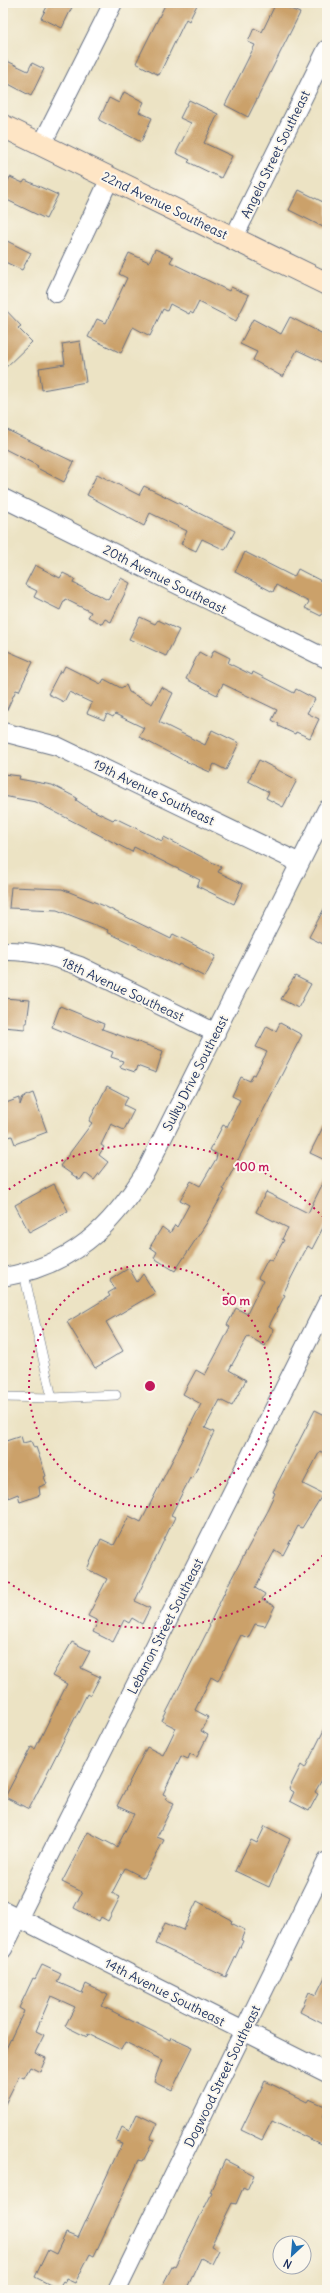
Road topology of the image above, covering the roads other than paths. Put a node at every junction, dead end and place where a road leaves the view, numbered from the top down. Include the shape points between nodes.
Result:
1 (113, 3) edge
2 (327, 48) edge
3 (3, 126) edge
4 (42, 144) junction
5 (110, 178) junction
6 (233, 239) junction
7 (327, 284) edge
8 (56, 293) dead end
9 (3, 498) edge
10 (327, 659) edge
11 (3, 732) edge
12 (327, 810) edge
13 (300, 863) junction
14 (3, 951) edge
15 (216, 1033) junction
16 (24, 1274) junction
17 (3, 1278) edge
18 (327, 1303) edge
19 (116, 1395) dead end
20 (3, 1397) edge
21 (52, 1398) junction
22 (327, 1861) edge
23 (11, 1914) edge
24 (3, 1949) edge
25 (244, 2031) junction
26 (327, 2073) edge
27 (117, 2290) edge

1 - 4 street
2 - 6 street, Angela Street Southeast
3 - 4 street, 22nd Avenue Southeast
4 - 5 street, 22nd Avenue Southeast
5 - 6 street, 22nd Avenue Southeast
5 - 8 street
6 - 7 street, 22nd Avenue Southeast
9 - 10 street, 20th Avenue Southeast
11 - 13 street, 19th Avenue Southeast via 58,746
12 - 13 street, Sulky Drive Southeast
13 - 15 street, Sulky Drive Southeast
14 - 15 street, 18th Avenue Southeast via 25,951 80,966
15 - 16 street, Sulky Drive Southeast via 146,1171 128,1200 84,1245 64,1258
16 - 17 street, Sulky Drive Southeast
16 - 21 lane
18 - 23 street, Lebanon Street Southeast
19 - 21 lane
20 - 21 lane
22 - 25 street, Dogwood Street Southeast
23 - 24 street, Lebanon Street Southeast
23 - 25 street, 14th Avenue Southeast
25 - 26 street, 14th Avenue Southeast
25 - 27 street, Dogwood Street Southeast

